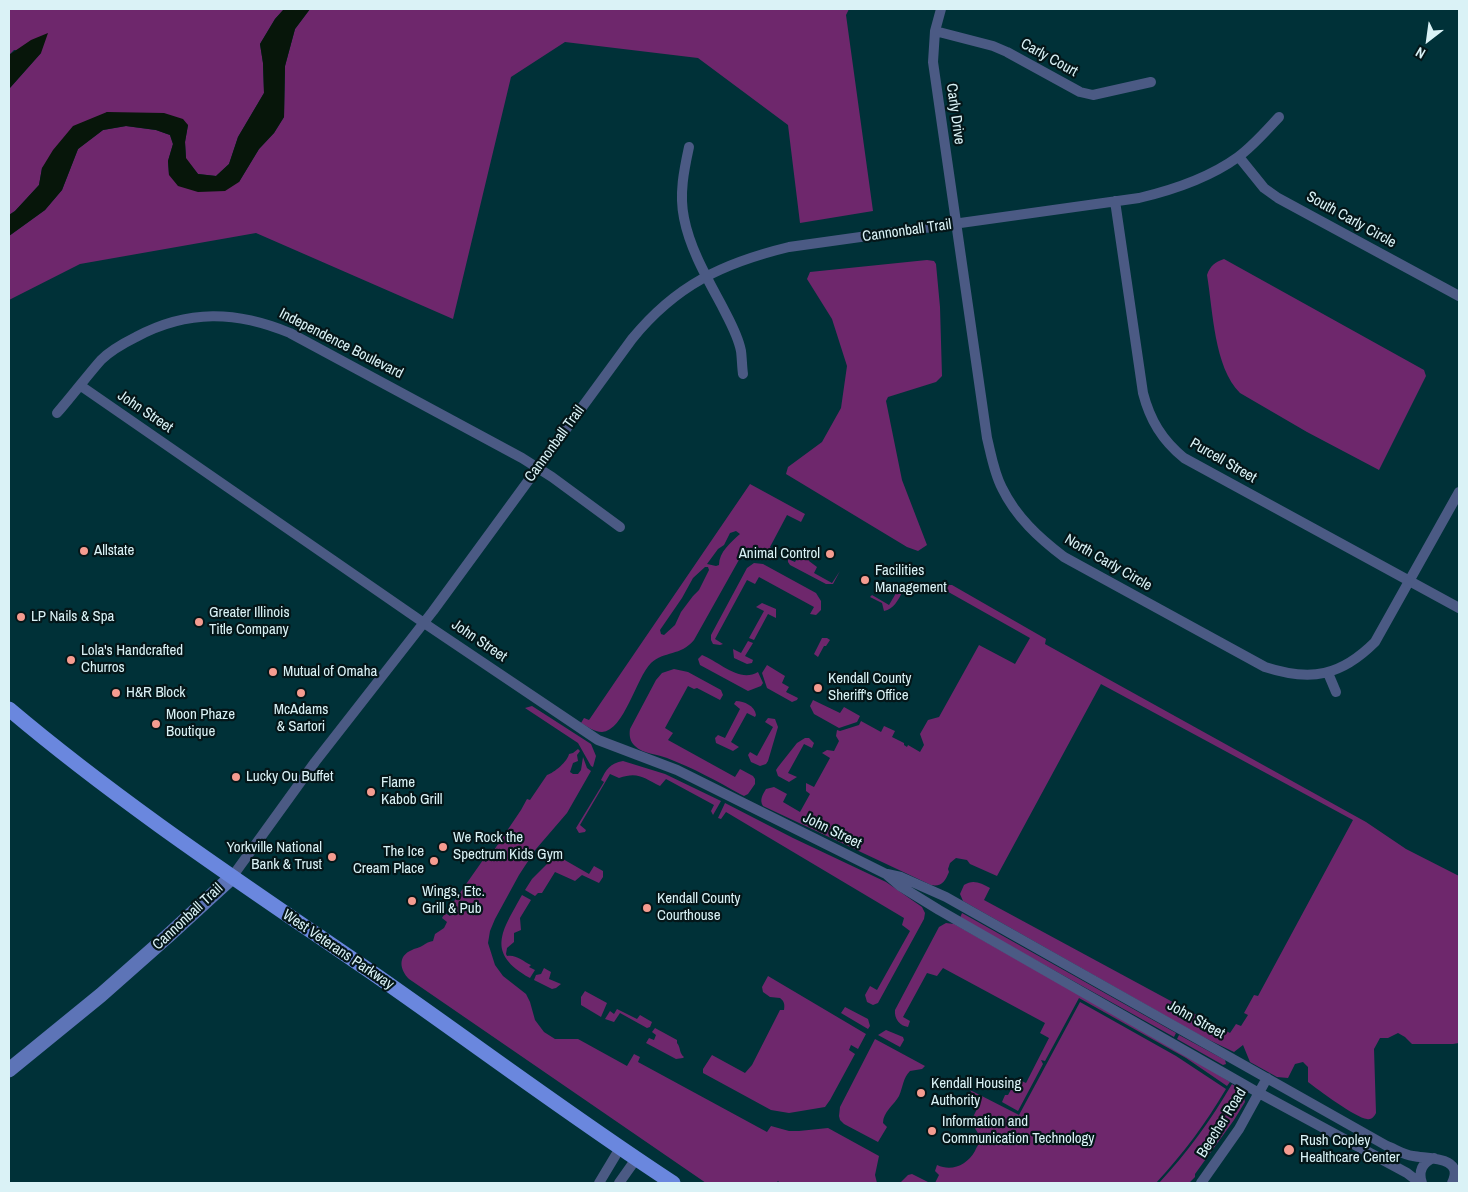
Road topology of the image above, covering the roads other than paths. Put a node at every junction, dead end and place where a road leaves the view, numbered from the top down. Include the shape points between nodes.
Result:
1 (941, 9) edge
2 (935, 31) junction
3 (1151, 82) dead end
4 (1279, 117) dead end
5 (689, 146) dead end
6 (1239, 157) junction
7 (1115, 201) junction
8 (957, 224) junction
9 (706, 276) junction
10 (1459, 296) edge
11 (742, 374) dead end
12 (81, 386) junction
13 (57, 413) dead end
14 (538, 468) junction
15 (1459, 492) edge
16 (620, 527) dead end
17 (1410, 582) junction
18 (1459, 608) edge
19 (424, 622) junction
20 (1328, 673) junction
21 (1336, 692) dead end
22 (9, 709) edge
23 (886, 874) junction
24 (232, 877) junction
25 (9, 1070) edge
26 (1267, 1078) junction
27 (1259, 1093) junction
28 (1382, 1143) junction
29 (620, 1148) junction
30 (1375, 1155) junction
31 (1434, 1158) junction
32 (636, 1159) junction
33 (1455, 1168) edge
34 (599, 1183) edge
35 (619, 1183) edge
36 (673, 1183) edge
37 (1201, 1183) edge
38 (1421, 1183) edge
39 (1452, 1183) edge

1 - 2 street, Carly Drive
2 - 3 street, Carly Court via 1000,49 1080,92 1093,95
2 - 8 street, Carly Drive via 932,62
4 - 6 street, Cannonball Trail
5 - 9 street via 683,175 683,213 688,236
6 - 7 street, Cannonball Trail via 1168,192
6 - 10 street, South Carly Circle via 1264,188 1278,198
7 - 8 street, Cannonball Trail
7 - 17 street, Purcell Street via 1142,392 1147,410 1163,438 1184,458
8 - 9 street, Cannonball Trail via 789,248 748,258
8 - 20 street, North Carly Circle via 987,438 1001,486 1029,528 1064,558 1265,667 1297,675
9 - 11 street via 735,333 741,352
9 - 14 street, Cannonball Trail via 677,294 643,326
12 - 13 street, Independence Boulevard
12 - 14 street, Independence Boulevard via 102,359 120,345 164,324 203,316 252,319 290,333
12 - 19 street, John Street
14 - 16 street, Independence Boulevard
14 - 19 street, Cannonball Trail
15 - 17 street
17 - 18 street, Purcell Street
17 - 20 street, North Carly Circle via 1375,642 1349,664
19 - 23 street, John Street via 598,740 677,770
19 - 24 street, Cannonball Trail via 315,762
20 - 21 street
22 - 24 main road, West Veterans Parkway via 114,792
23 - 26 street, John Street via 901,876 946,897
23 - 27 street, John Street via 939,910
24 - 25 main road, Cannonball Trail via 101,995
24 - 29 main road, West Veterans Parkway
26 - 27 street, Beecher Road
26 - 28 street, John Street
27 - 30 street, John Street
27 - 37 street, Beecher Road via 1239,1129
28 - 30 street
28 - 31 street, John Street via 1411,1156
29 - 32 main road, West Veterans Parkway
29 - 34 street
30 - 38 street, John Street
31 - 33 street, John Street via 1447,1161
31 - 38 street via 1421,1169
32 - 35 street
32 - 36 main road, West Veterans Parkway
33 - 39 street

